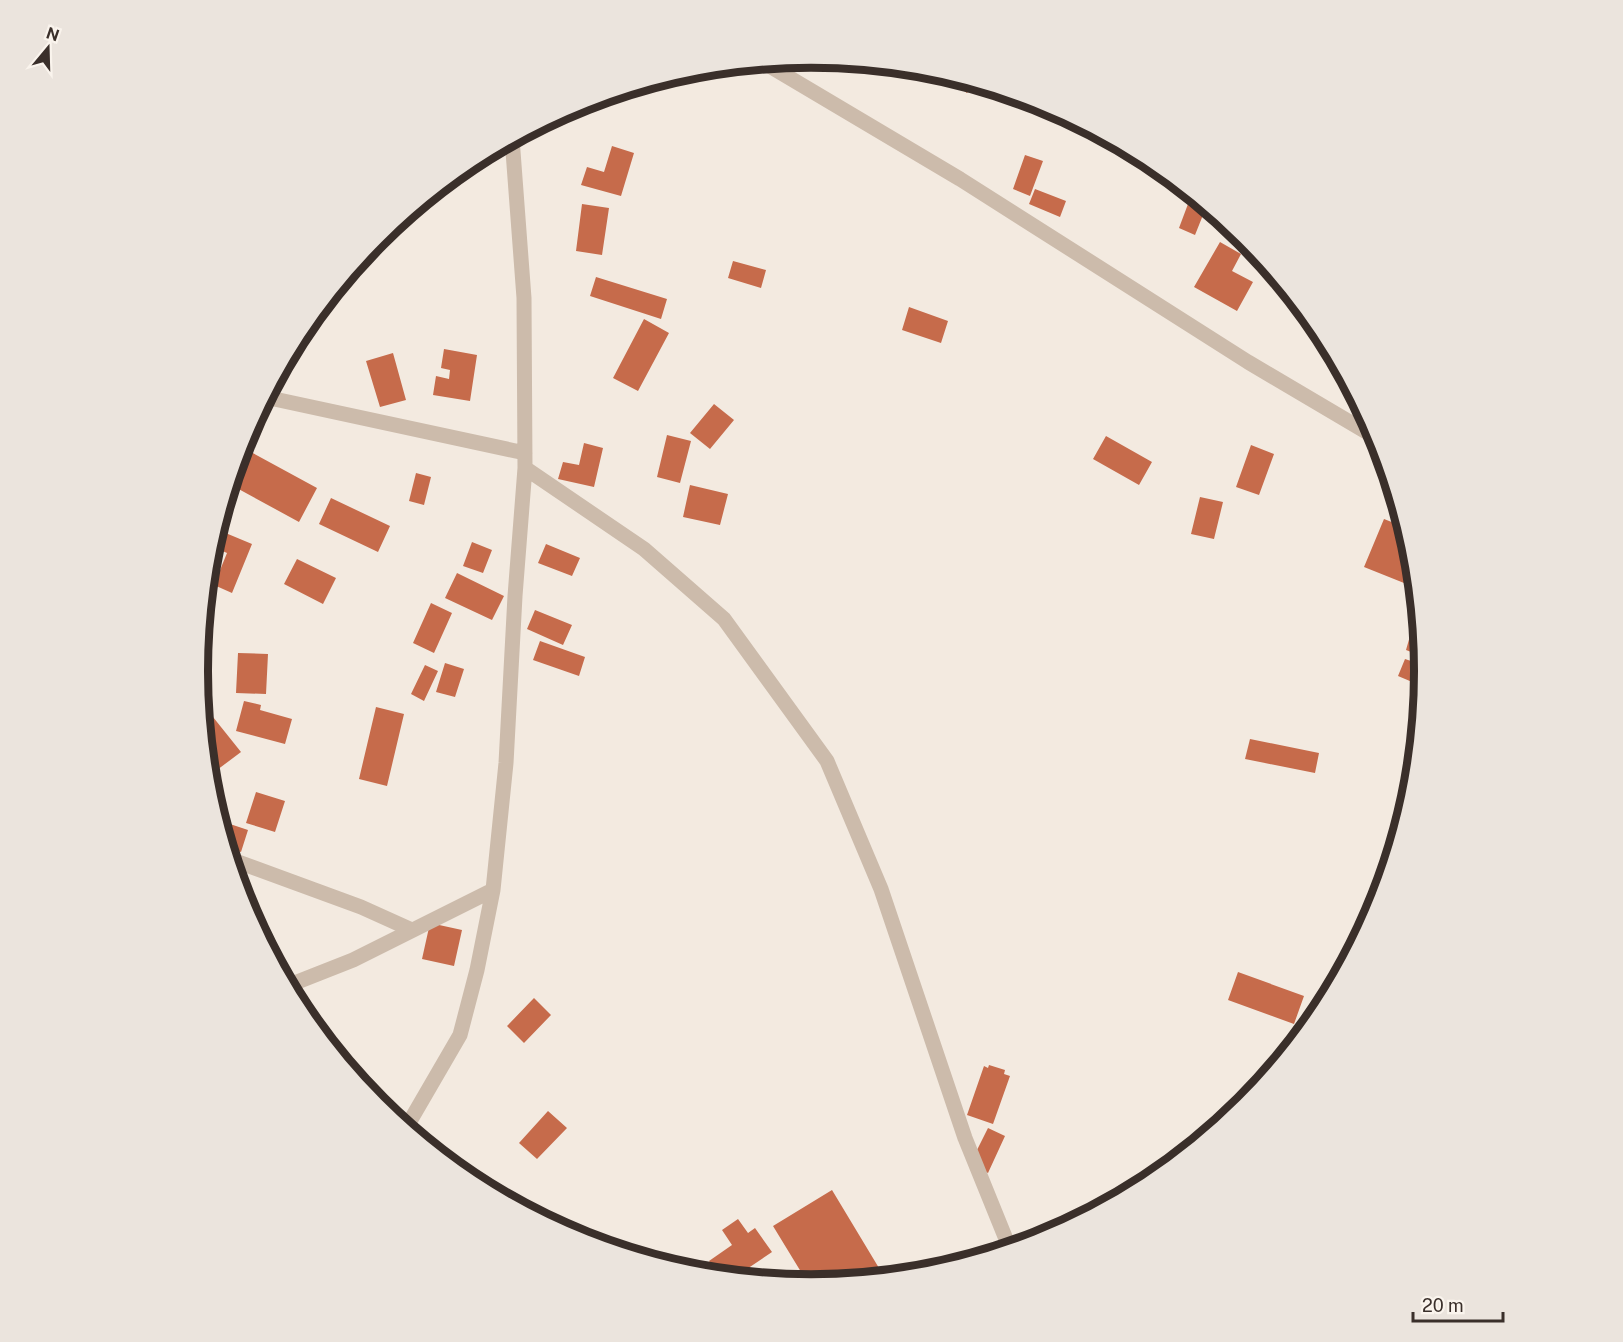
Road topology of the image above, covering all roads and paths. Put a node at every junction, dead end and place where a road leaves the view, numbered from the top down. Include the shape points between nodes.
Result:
1 (776, 69) edge
2 (513, 147) edge
3 (273, 399) edge
4 (1365, 431) edge
5 (525, 460) junction
6 (239, 862) edge
7 (493, 890) junction
8 (412, 930) junction
9 (295, 983) edge
10 (410, 1121) edge
11 (1007, 1241) edge

1 - 4 street
2 - 5 street via 524,298
3 - 5 street
5 - 7 street via 506,763
5 - 11 street via 644,549 724,619 827,761 881,889 965,1138
6 - 8 street
7 - 8 street
7 - 10 street via 460,1035
8 - 9 street via 353,960

